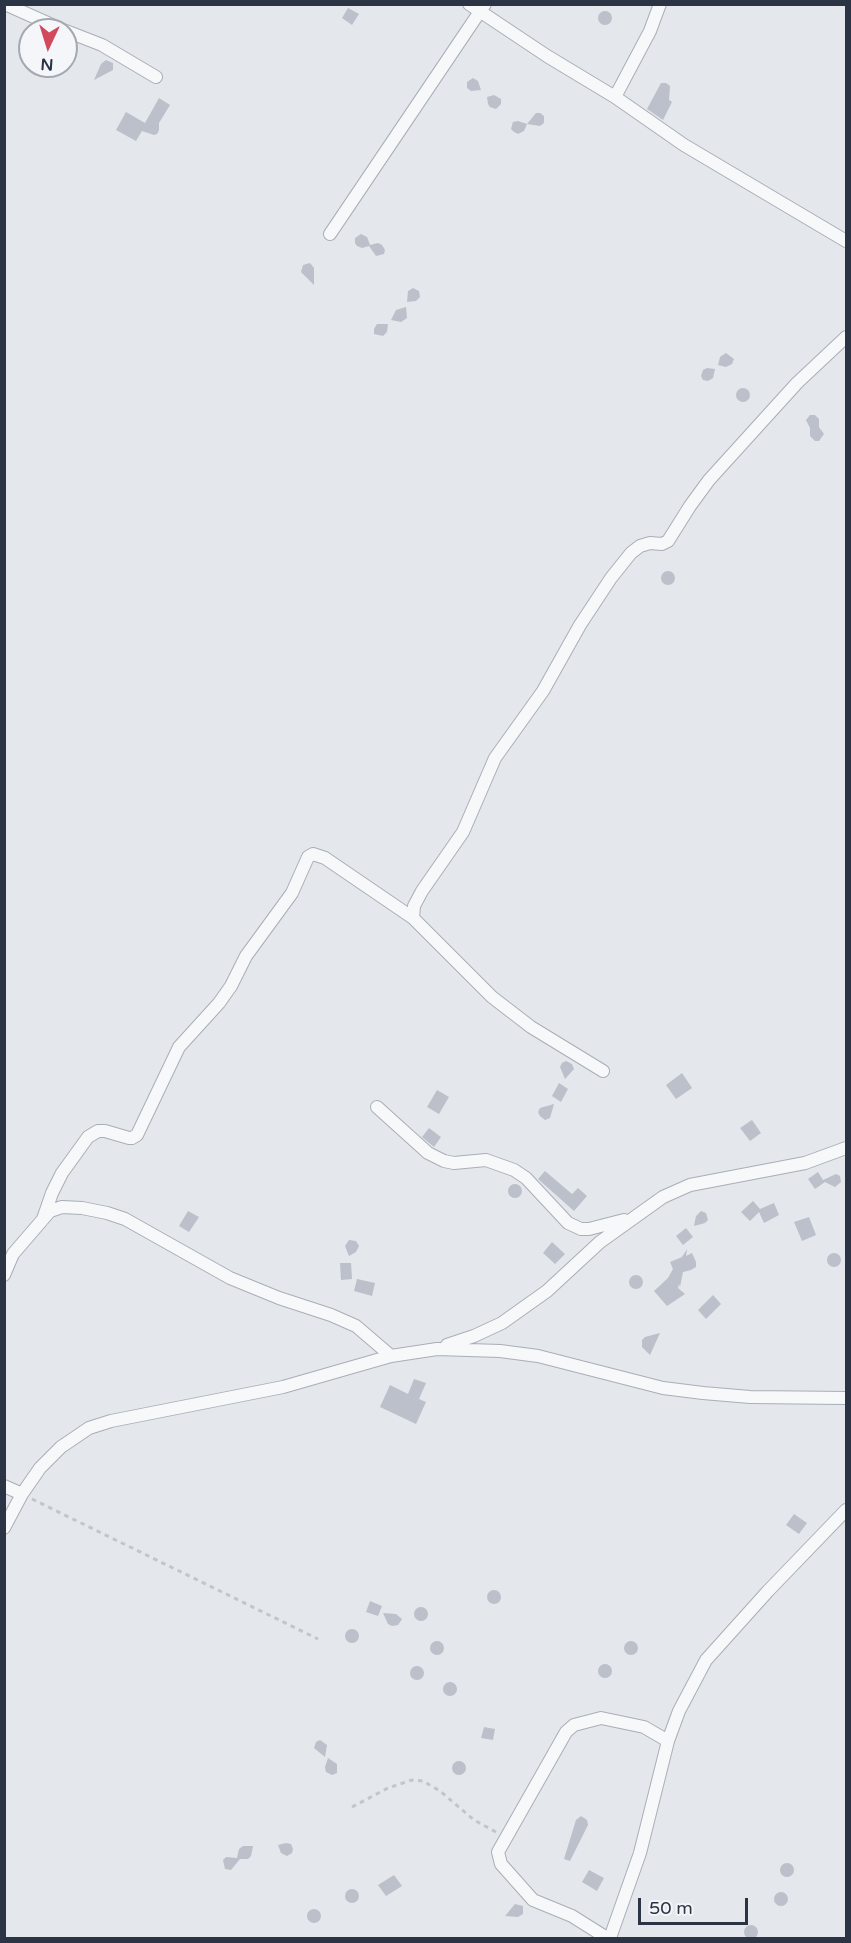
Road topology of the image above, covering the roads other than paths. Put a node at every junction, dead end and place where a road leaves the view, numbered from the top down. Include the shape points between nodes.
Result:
1 (5, 4) edge
2 (660, 4) edge
3 (478, 7) edge
4 (36, 18) edge
5 (78, 36) edge
6 (156, 77) dead end
7 (615, 97) junction
8 (330, 234) dead end
9 (846, 242) edge
10 (846, 338) edge
11 (413, 918) junction
12 (603, 1071) dead end
13 (376, 1107) dead end
14 (846, 1148) edge
15 (631, 1218) junction
16 (43, 1219) junction
17 (4, 1275) edge
18 (437, 1349) junction
19 (391, 1356) junction
20 (846, 1398) edge
21 (4, 1486) edge
22 (22, 1494) junction
23 (846, 1510) edge
24 (4, 1528) edge
25 (668, 1742) junction
26 (609, 1938) edge

1 - 4 street
2 - 7 street
3 - 7 street
3 - 8 street
5 - 6 street via 102,45
7 - 9 street via 693,151
10 - 11 street via 797,383 709,480 668,541 640,546 615,572 543,691 495,758 462,832 414,906
11 - 12 street via 492,997 531,1027
11 - 16 street via 324,858 317,854 308,857 292,893 246,956 231,986 179,1047 137,1135 129,1138 98,1131 88,1137 62,1173
13 - 15 street via 428,1153 444,1161 486,1160 514,1170 568,1223 581,1229
14 - 15 street via 805,1163 690,1185
15 - 18 street via 547,1291 502,1323
16 - 17 street via 13,1254
16 - 19 street via 50,1211 62,1207 99,1211 124,1219 230,1278 356,1326
18 - 19 street
18 - 20 street via 474,1348 538,1356 628,1380 703,1393
19 - 22 street via 283,1387 89,1428 61,1447
21 - 22 street
22 - 24 street
23 - 25 street via 706,1660 679,1711
25 - 26 street via 640,1853
25 - 26 street via 644,1727 601,1718 574,1725 566,1732 498,1852 501,1864 533,1899 573,1916

